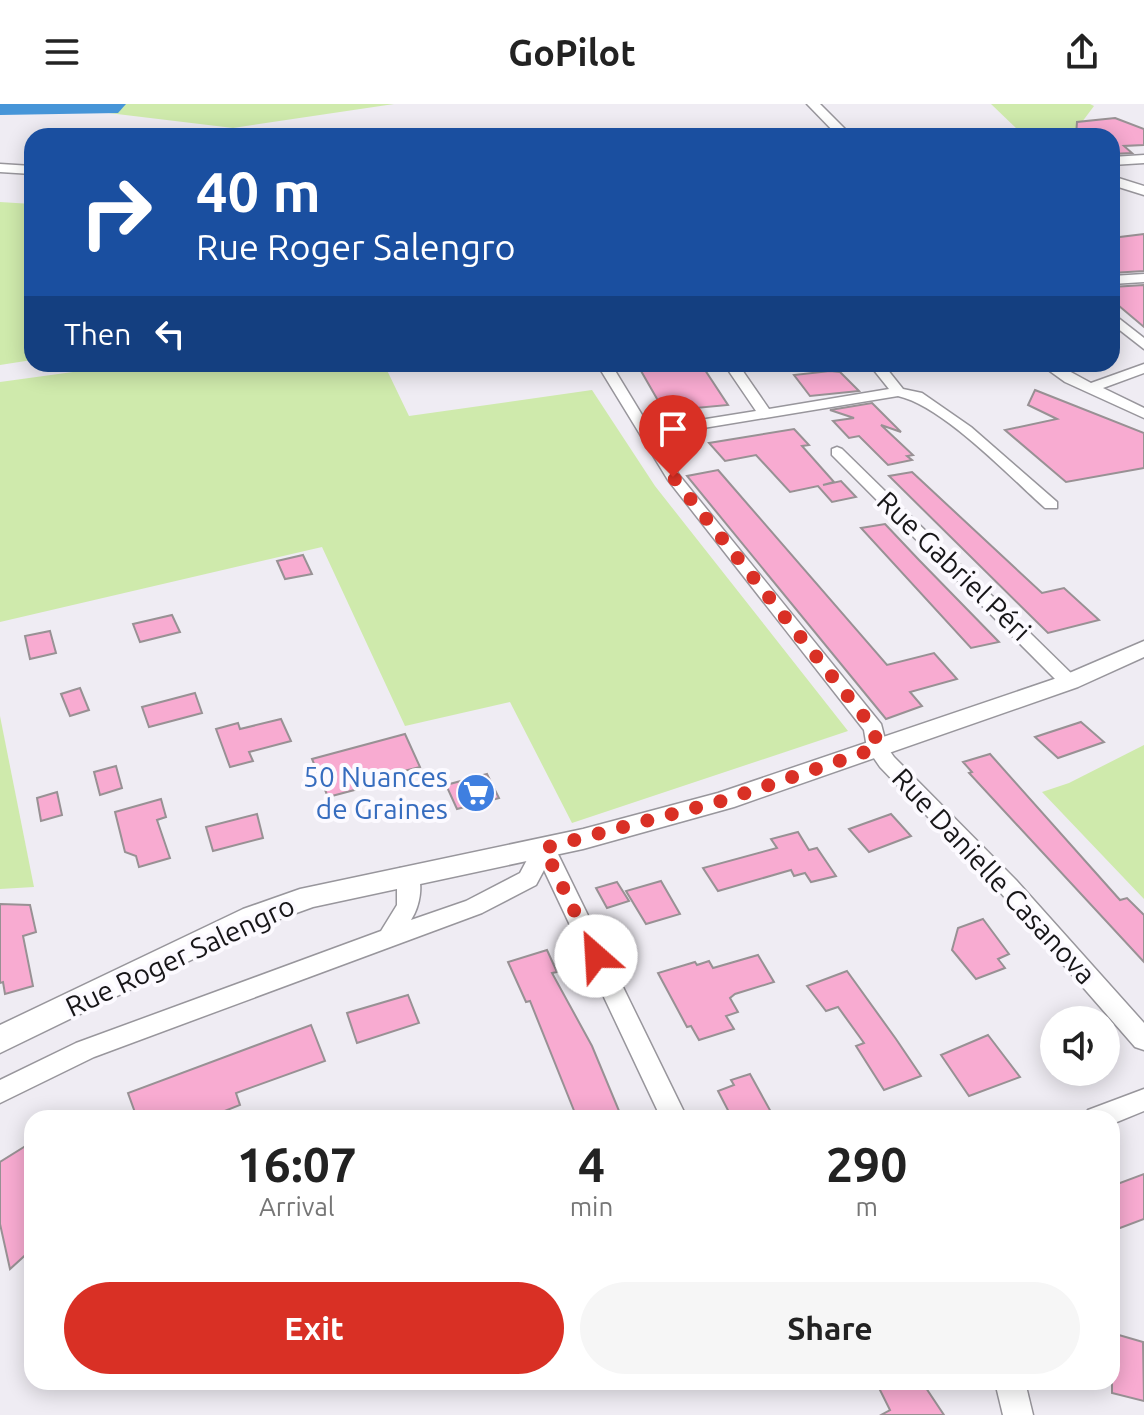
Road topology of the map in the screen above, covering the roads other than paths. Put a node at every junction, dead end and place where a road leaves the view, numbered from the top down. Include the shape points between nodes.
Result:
1 (813, 104) edge
2 (837, 128) edge
3 (1144, 159) edge
4 (1120, 160) edge
5 (0, 168) edge
6 (24, 170) edge
7 (1120, 183) edge
8 (1144, 191) edge
9 (1144, 278) edge
10 (1120, 280) edge
11 (1120, 324) edge
12 (1144, 345) edge
13 (1144, 368) edge
14 (609, 372) edge
15 (737, 372) edge
16 (882, 372) edge
17 (1056, 372) edge
18 (1091, 388) junction
19 (898, 392) junction
20 (765, 413) junction
21 (1144, 414) edge
22 (646, 433) junction
23 (837, 452) dead end
24 (1051, 505) dead end
25 (1144, 648) edge
26 (1069, 682) junction
27 (877, 748) junction
28 (544, 848) junction
29 (408, 874) junction
30 (389, 937) junction
31 (0, 1040) edge
32 (1144, 1040) edge
33 (0, 1092) edge
34 (1144, 1100) edge
35 (670, 1110) edge
36 (1118, 1110) edge
37 (1012, 1390) edge
38 (1018, 1415) edge

1 - 2 street
3 - 4 street
5 - 6 street
7 - 8 street
9 - 10 street
11 - 12 street
13 - 18 street
14 - 22 street, Rue Danielle Casanova
15 - 20 street
16 - 19 street
17 - 18 street
18 - 21 street
19 - 20 street
19 - 24 street via 917,396 966,430
20 - 22 street
22 - 27 street, Rue Danielle Casanova via 694,505 874,729
23 - 26 street, Rue Gabriel Péri
25 - 26 street, Rue Roger Salengro
26 - 27 street, Rue Roger Salengro
27 - 28 street, Rue Roger Salengro via 725,800
27 - 32 street, Rue Danielle Casanova
28 - 29 street, Rue Roger Salengro
28 - 30 street via 528,879 474,907
28 - 35 street
29 - 30 street via 408,906
29 - 31 street, Rue Roger Salengro via 310,897 253,917
30 - 33 street via 85,1050
34 - 36 street
37 - 38 street

